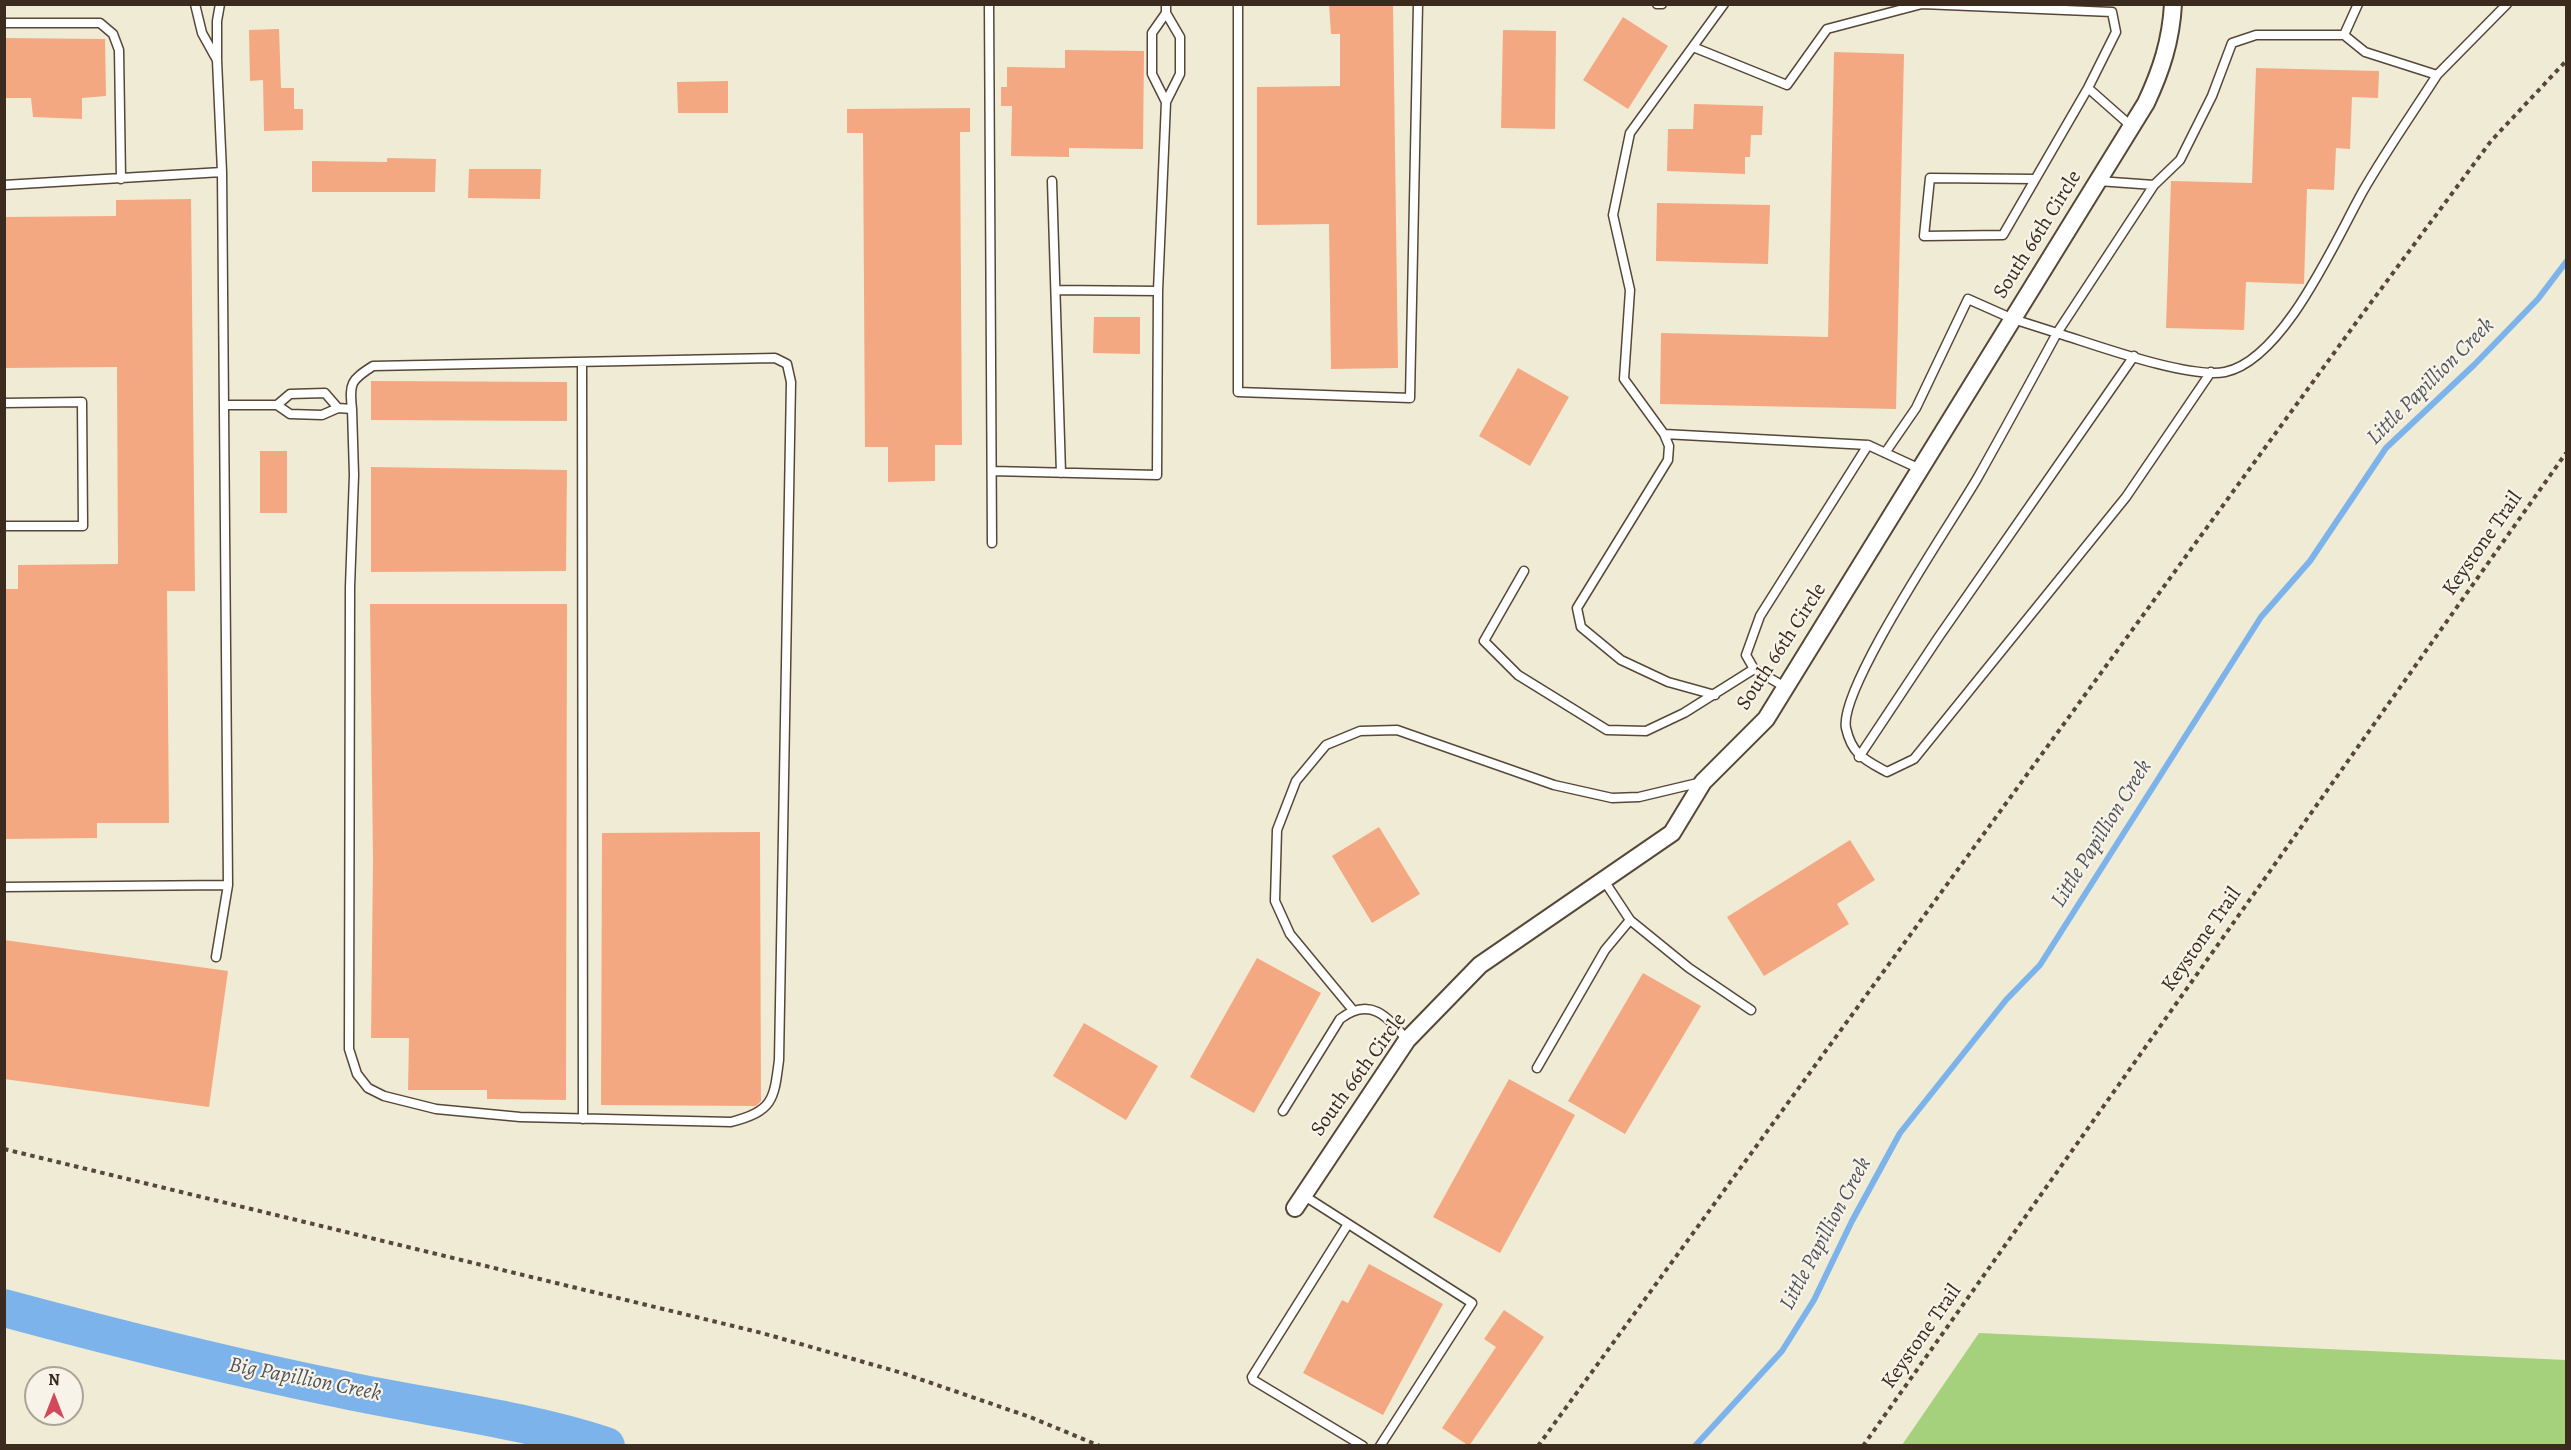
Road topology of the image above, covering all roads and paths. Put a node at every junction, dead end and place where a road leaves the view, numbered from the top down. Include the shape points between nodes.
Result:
1 (195, 4) edge
2 (220, 4) edge
3 (989, 4) edge
4 (1238, 4) edge
5 (1418, 4) edge
6 (1657, 4) edge
7 (1662, 4) edge
8 (1725, 4) edge
9 (2173, 4) edge
10 (2358, 4) edge
11 (2507, 4) edge
12 (1166, 9) edge
13 (4, 24) edge
14 (2344, 35) junction
15 (1693, 47) junction
16 (217, 60) junction
17 (2566, 61) edge
18 (2437, 75) junction
19 (2088, 88) junction
20 (1166, 102) junction
21 (2131, 126) junction
22 (222, 172) junction
23 (121, 179) junction
24 (2036, 179) junction
25 (2098, 180) junction
26 (1052, 181) dead end
27 (4, 185) edge
28 (2154, 185) junction
29 (1056, 290) junction
30 (1158, 291) junction
31 (2013, 319) junction
32 (2057, 333) junction
33 (2134, 356) junction
34 (582, 362) junction
35 (2211, 372) junction
36 (4, 403) edge
37 (224, 405) junction
38 (277, 405) junction
39 (338, 408) junction
40 (352, 409) junction
41 (1664, 434) junction
42 (1868, 445) junction
43 (1885, 453) junction
44 (2566, 453) edge
45 (1920, 469) junction
46 (992, 471) junction
47 (1061, 473) junction
48 (4, 526) edge
49 (992, 543) dead end
50 (1524, 571) dead end
51 (1754, 669) junction
52 (1785, 687) junction
53 (1715, 695) junction
54 (1859, 757) junction
55 (1703, 782) junction
56 (1603, 878) junction
57 (228, 885) junction
58 (4, 887) edge
59 (1630, 920) junction
60 (216, 957) dead end
61 (1352, 1009) junction
62 (1751, 1010) dead end
63 (1407, 1040) junction
64 (1536, 1068) dead end
65 (1283, 1111) dead end
66 (583, 1119) junction
67 (4, 1149) edge
68 (1299, 1202) joint
69 (1348, 1224) junction
70 (1100, 1446) edge
71 (1363, 1446) edge
72 (1380, 1446) edge
73 (1538, 1446) edge
74 (1863, 1446) edge

1 - 16 lane via 202,33
2 - 16 lane
3 - 46 lane
4 - 5 lane via 1238,392 1410,398
6 - 7 lane
8 - 15 lane
9 - 21 street, South 66th Circle via 2160,72
10 - 14 lane
11 - 18 lane
12 - 20 lane via 1180,37 1180,74
12 - 20 lane via 1152,33 1152,74
13 - 23 lane via 100,23 113,34 119,50
14 - 18 lane via 2365,52
14 - 28 lane via 2256,35 2232,43 2212,96 2180,160
15 - 19 lane via 1787,85 1827,29 1923,4 2112,12 2116,32
15 - 41 lane via 1630,133 1613,215 1630,290 1624,379
16 - 22 lane
17 - 73 path via 2491,141 2358,320
18 - 35 lane via 2364,190 2286,327 2245,364 2225,372
19 - 21 lane
19 - 24 lane
20 - 30 lane
21 - 25 street, South 66th Circle
22 - 23 lane
22 - 37 lane
23 - 27 lane
24 - 24 lane via 2003,235 1924,237 1930,178
25 - 28 lane
25 - 31 street, South 66th Circle
26 - 29 lane
28 - 32 lane
29 - 30 lane
29 - 47 lane
30 - 47 lane via 1157,475
31 - 32 lane
31 - 43 lane via 1968,299 1916,408
31 - 45 street, South 66th Circle
32 - 33 lane
32 - 54 lane via 1851,696 1846,727
33 - 35 lane via 2187,371
33 - 54 lane
34 - 40 lane via 373,366 357,376 349,387
34 - 66 lane
34 - 66 lane via 775,358 787,364 791,382 775,1096 754,1116 731,1122
35 - 54 lane via 2126,497 1914,759 1887,772
36 - 48 lane via 82,402 84,459 83,526
37 - 38 lane
37 - 57 lane
38 - 39 lane via 290,414 322,415
38 - 39 lane via 290,394 326,393
39 - 40 lane
40 - 66 lane via 349,1049 369,1088 384,1096 436,1109
41 - 42 lane
41 - 53 lane via 1669,446 1668,460 1577,608 1581,627 1621,660 1668,682
42 - 43 lane
42 - 51 lane via 1760,616 1746,655
43 - 45 lane
44 - 74 path, Keystone Trail
45 - 52 street, South 66th Circle
46 - 47 lane
46 - 49 lane
50 - 53 lane via 1484,641 1518,675 1608,730 1646,731
51 - 52 lane
51 - 53 lane
52 - 55 street, South 66th Circle via 1766,719
55 - 56 street, South 66th Circle via 1672,833
55 - 61 lane via 1612,798 1554,784 1397,730 1360,731 1326,745 1296,781 1277,830 1275,901 1290,934
56 - 59 lane
56 - 63 street, South 66th Circle via 1480,965
57 - 58 lane
57 - 60 lane
59 - 62 lane via 1689,968
59 - 64 lane via 1605,950
61 - 63 lane via 1368,1008 1387,1016
61 - 65 lane via 1340,1019
63 - 68 street, South 66th Circle
67 - 70 path via 762,1333 902,1373
68 - 69 lane
69 - 71 lane via 1252,1377
69 - 72 lane via 1472,1303

